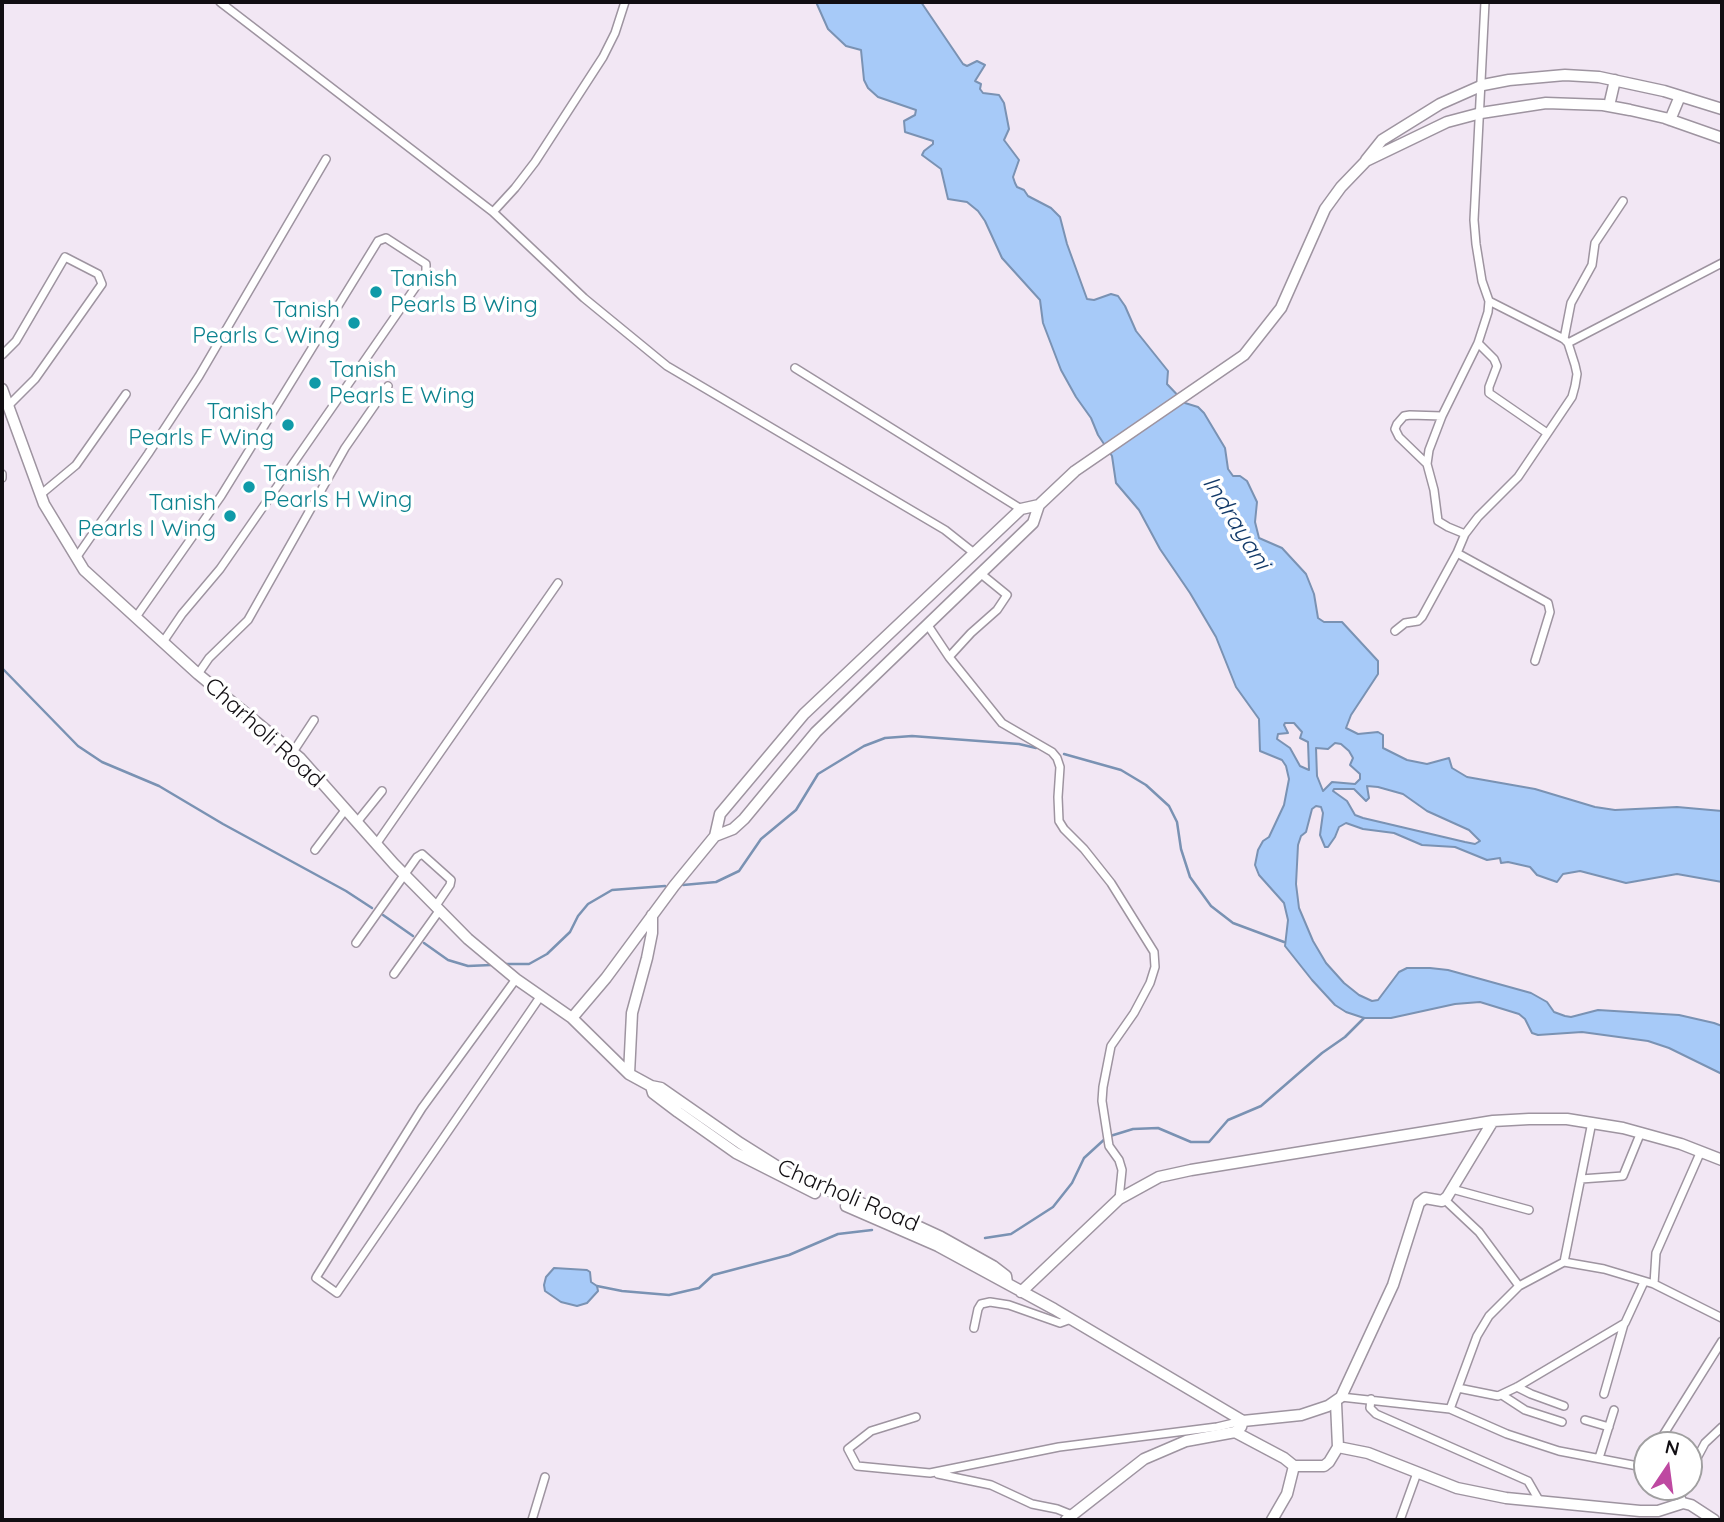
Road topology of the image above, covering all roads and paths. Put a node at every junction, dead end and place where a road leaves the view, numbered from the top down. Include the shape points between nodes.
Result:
1 (220, 2) edge
2 (625, 2) edge
3 (1485, 2) edge
4 (1615, 80) junction
5 (1483, 85) junction
6 (1680, 96) junction
7 (1609, 106) junction
8 (1721, 107) edge
9 (1481, 113) junction
10 (1670, 120) junction
11 (1722, 138) edge
12 (326, 159) dead end
13 (1366, 161) junction
14 (1623, 201) dead end
15 (493, 212) junction
16 (1722, 263) edge
17 (1489, 301) junction
18 (1566, 341) junction
19 (1478, 343) junction
20 (2, 355) edge
21 (795, 368) dead end
22 (388, 386) dead end
23 (126, 394) dead end
24 (4, 398) edge
25 (1442, 416) junction
26 (1547, 433) junction
27 (1427, 464) junction
28 (40, 495) junction
29 (1039, 505) junction
30 (1021, 509) junction
31 (1465, 534) junction
32 (974, 553) junction
33 (1458, 554) junction
34 (75, 558) junction
35 (979, 572) junction
36 (558, 583) dead end
37 (136, 617) junction
38 (927, 623) junction
39 (1395, 631) dead end
40 (163, 642) junction
41 (949, 657) junction
42 (1535, 661) dead end
43 (198, 674) junction
44 (314, 720) dead end
45 (293, 752) junction
46 (382, 791) dead end
47 (346, 809) junction
48 (357, 822) junction
49 (716, 836) junction
50 (377, 843) junction
51 (315, 850) dead end
52 (404, 875) junction
53 (437, 909) junction
54 (652, 915) junction
55 (356, 943) dead end
56 (394, 974) dead end
57 (516, 979) junction
58 (540, 997) junction
59 (572, 1018) junction
60 (629, 1074) junction
61 (1493, 1121) junction
62 (1592, 1122) junction
63 (1641, 1132) junction
64 (1702, 1151) junction
65 (1722, 1160) edge
66 (1581, 1179) junction
67 (1452, 1189) junction
68 (1119, 1199) junction
69 (1445, 1200) junction
70 (1529, 1210) dead end
71 (1564, 1262) junction
72 (1644, 1282) junction
73 (1654, 1284) junction
74 (1519, 1286) junction
75 (1021, 1292) junction
76 (1722, 1318) edge
77 (1071, 1319) junction
78 (1625, 1323) junction
79 (974, 1328) dead end
80 (1722, 1341) edge
81 (1517, 1387) junction
82 (1458, 1388) junction
83 (1604, 1394) dead end
84 (1502, 1395) junction
85 (1371, 1399) junction
86 (1339, 1400) junction
87 (1564, 1406) dead end
88 (1450, 1409) junction
89 (1614, 1410) dead end
90 (916, 1416) dead end
91 (1242, 1420) junction
92 (1586, 1420) dead end
93 (1562, 1422) dead end
94 (1609, 1427) junction
95 (1722, 1427) edge
96 (1666, 1431) edge
97 (1235, 1432) junction
98 (1338, 1447) junction
99 (1703, 1447) edge
100 (1599, 1458) junction
101 (1633, 1464) edge
102 (1294, 1466) junction
103 (930, 1473) junction
104 (1417, 1473) junction
105 (545, 1477) dead end
106 (1540, 1502) junction
107 (1683, 1503) joint
108 (1069, 1518) edge
109 (532, 1520) edge
110 (1272, 1520) edge
111 (1400, 1520) edge
112 (1714, 1520) edge

1 - 15 street
2 - 15 street via 603,57 535,162
3 - 5 street
4 - 5 street via 1565,75
4 - 6 street
4 - 7 street
5 - 9 street
5 - 13 street via 1403,125 1382,140
6 - 8 street
6 - 10 street
7 - 9 street via 1546,103
7 - 10 street
9 - 13 street via 1433,127
9 - 17 street via 1474,220
10 - 11 street
12 - 34 street via 199,376
13 - 29 street via 1325,209 1280,308 1244,355 1075,471
14 - 18 street via 1593,248 1592,265 1571,303
15 - 32 street via 584,298 667,366 946,530
16 - 18 street
17 - 18 street
17 - 19 street
18 - 26 street via 1577,374 1575,386
19 - 25 street
19 - 26 street via 1497,366 1489,393
20 - 24 street via 16,341 65,257 98,274 102,284 35,379
21 - 30 street
22 - 43 street via 345,448 248,620
23 - 28 street via 76,465
24 - 28 street, Charholi Road
25 - 27 street
25 - 27 street via 1404,416 1395,429
26 - 31 street via 1510,486
27 - 31 street via 1438,521
28 - 34 street, Charholi Road
29 - 30 street
29 - 35 street via 1033,523
30 - 32 street
31 - 33 street
32 - 49 street via 785,734 720,814
33 - 39 street via 1422,617
33 - 42 street via 1548,603 1550,612
34 - 37 street, Charholi Road
35 - 38 street
35 - 41 street via 1007,595
36 - 50 street
37 - 40 street, Charholi Road
37 - 40 street via 221,496 378,240 386,238 426,264 426,272 220,569
38 - 41 street
38 - 49 street via 816,733 744,819
40 - 43 street, Charholi Road
41 - 68 street via 1002,723 1057,758 1059,821 1111,883 1154,952 1150,983 1111,1046 1107,1062 1102,1101 1108,1146 1122,1170
43 - 45 street, Charholi Road
44 - 45 street
45 - 47 street, Charholi Road
46 - 48 street
47 - 48 street, Charholi Road
47 - 51 street
48 - 50 street, Charholi Road
49 - 54 street
50 - 52 street, Charholi Road
52 - 53 street, Charholi Road
52 - 53 street via 422,854 451,880
52 - 55 street
53 - 56 street
53 - 57 street, Charholi Road
54 - 59 street
54 - 60 street via 647,958 632,1013
57 - 58 street, Charholi Road
57 - 58 street via 422,1108 316,1278 337,1293
58 - 59 street, Charholi Road
59 - 60 street, Charholi Road
60 - 75 street, Charholi Road via 661,1088 794,1177 949,1241 993,1266
61 - 62 street
61 - 67 street
61 - 68 street via 1191,1170 1159,1177
62 - 63 street
62 - 66 street
63 - 64 street
63 - 66 street via 1623,1175
64 - 65 street
64 - 73 street via 1656,1253
66 - 71 street
67 - 69 street
67 - 70 street
68 - 75 street
69 - 74 street via 1479,1233
69 - 86 street via 1425,1198 1419,1203 1393,1285
71 - 72 street
71 - 74 street
72 - 73 street
72 - 78 street
73 - 76 street
74 - 82 street via 1483,1326
75 - 77 street, Charholi Road
77 - 79 street via 1053,1321 990,1302 981,1304
77 - 91 street, Charholi Road
78 - 81 street
78 - 83 street
80 - 96 street
81 - 84 street
81 - 87 street
82 - 84 street
82 - 88 street
84 - 93 street via 1525,1410
85 - 86 street
85 - 88 street
85 - 106 street via 1370,1408 1376,1414 1528,1481
86 - 91 street via 1301,1415
86 - 98 street
88 - 100 street via 1507,1434
89 - 94 street
90 - 103 street via 871,1432 848,1449 857,1465
91 - 97 street
91 - 103 street via 1059,1447
92 - 94 street
94 - 100 street
95 - 99 street
97 - 102 street
97 - 108 street via 1186,1441 1144,1459
98 - 102 street via 1324,1466
98 - 104 street via 1368,1453
100 - 101 street
102 - 110 street via 1290,1486
103 - 108 street via 991,1485 1032,1504 1057,1509
104 - 106 street via 1486,1495
104 - 111 street
105 - 109 street
106 - 107 street via 1640,1511
107 - 112 street

